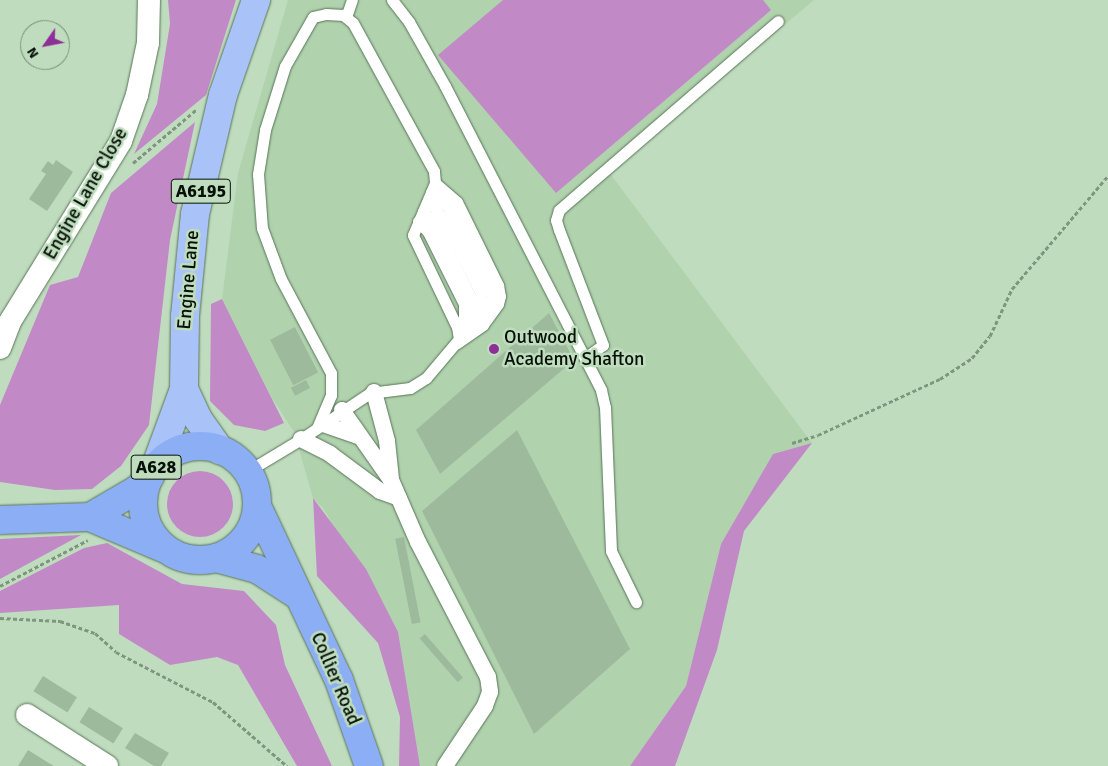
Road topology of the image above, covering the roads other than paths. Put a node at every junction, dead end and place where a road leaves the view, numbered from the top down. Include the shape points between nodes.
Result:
1 (149, 0) edge
2 (256, 0) edge
3 (352, 0) edge
4 (392, 0) edge
5 (346, 17) junction
6 (778, 21) dead end
7 (427, 202) junction
8 (457, 333) junction
9 (0, 348) edge
10 (584, 358) junction
11 (184, 389) junction
12 (358, 400) junction
13 (320, 426) junction
14 (360, 437) junction
15 (301, 439) junction
16 (220, 450) junction
17 (248, 471) junction
18 (152, 473) junction
19 (391, 480) junction
20 (398, 498) junction
21 (257, 506) junction
22 (90, 517) junction
23 (0, 520) edge
24 (167, 550) junction
25 (216, 558) junction
26 (296, 594) junction
27 (636, 602) dead end
28 (27, 715) dead end
29 (107, 766) edge
30 (369, 766) edge
31 (445, 766) edge

1 - 9 street, Engine Lane Close via 148,43 137,95 121,141 11,320
2 - 11 main road, Engine Lane / A6195 via 223,95 195,214 185,316
3 - 5 lane
4 - 10 lane via 409,22 445,86
5 - 7 lane via 353,23 434,172
5 - 13 lane via 326,14 313,17 307,25 278,83 265,130 258,174 265,236 281,279 331,373 331,395
6 - 10 lane via 560,210 556,220 559,230 604,345
7 - 8 lane via 428,232 466,310
7 - 8 lane via 413,235
7 - 8 lane via 445,221 481,294 477,316
7 - 8 lane via 456,202 498,285 498,304 483,325
8 - 12 lane via 426,378 410,388
10 - 27 lane via 601,390 605,407 611,551
11 - 16 main road, Engine Lane / A6195 via 198,419
11 - 18 main road, Engine Lane / A6195
12 - 13 lane
12 - 14 street
12 - 19 street via 376,455
12 - 19 street via 387,441
13 - 14 street
13 - 15 lane
14 - 19 street
15 - 17 lane
15 - 20 street via 330,454 380,491
16 - 17 highway, A628
16 - 18 highway, A628 via 206,446 184,448 165,458
17 - 21 highway, A628 via 255,488
18 - 22 highway, A628 via 138,489
18 - 24 highway, A628 via 144,494 147,525
19 - 20 street
20 - 31 street via 488,677 490,692 485,706
21 - 25 highway, A628 via 254,523 245,539 232,551
21 - 26 highway, Collier Road / A628
22 - 23 highway, A628
22 - 24 highway, A628
24 - 25 highway, A628 via 190,559
25 - 26 highway, A628 via 256,569
26 - 30 highway, Collier Road / A628 via 339,680
28 - 29 street

